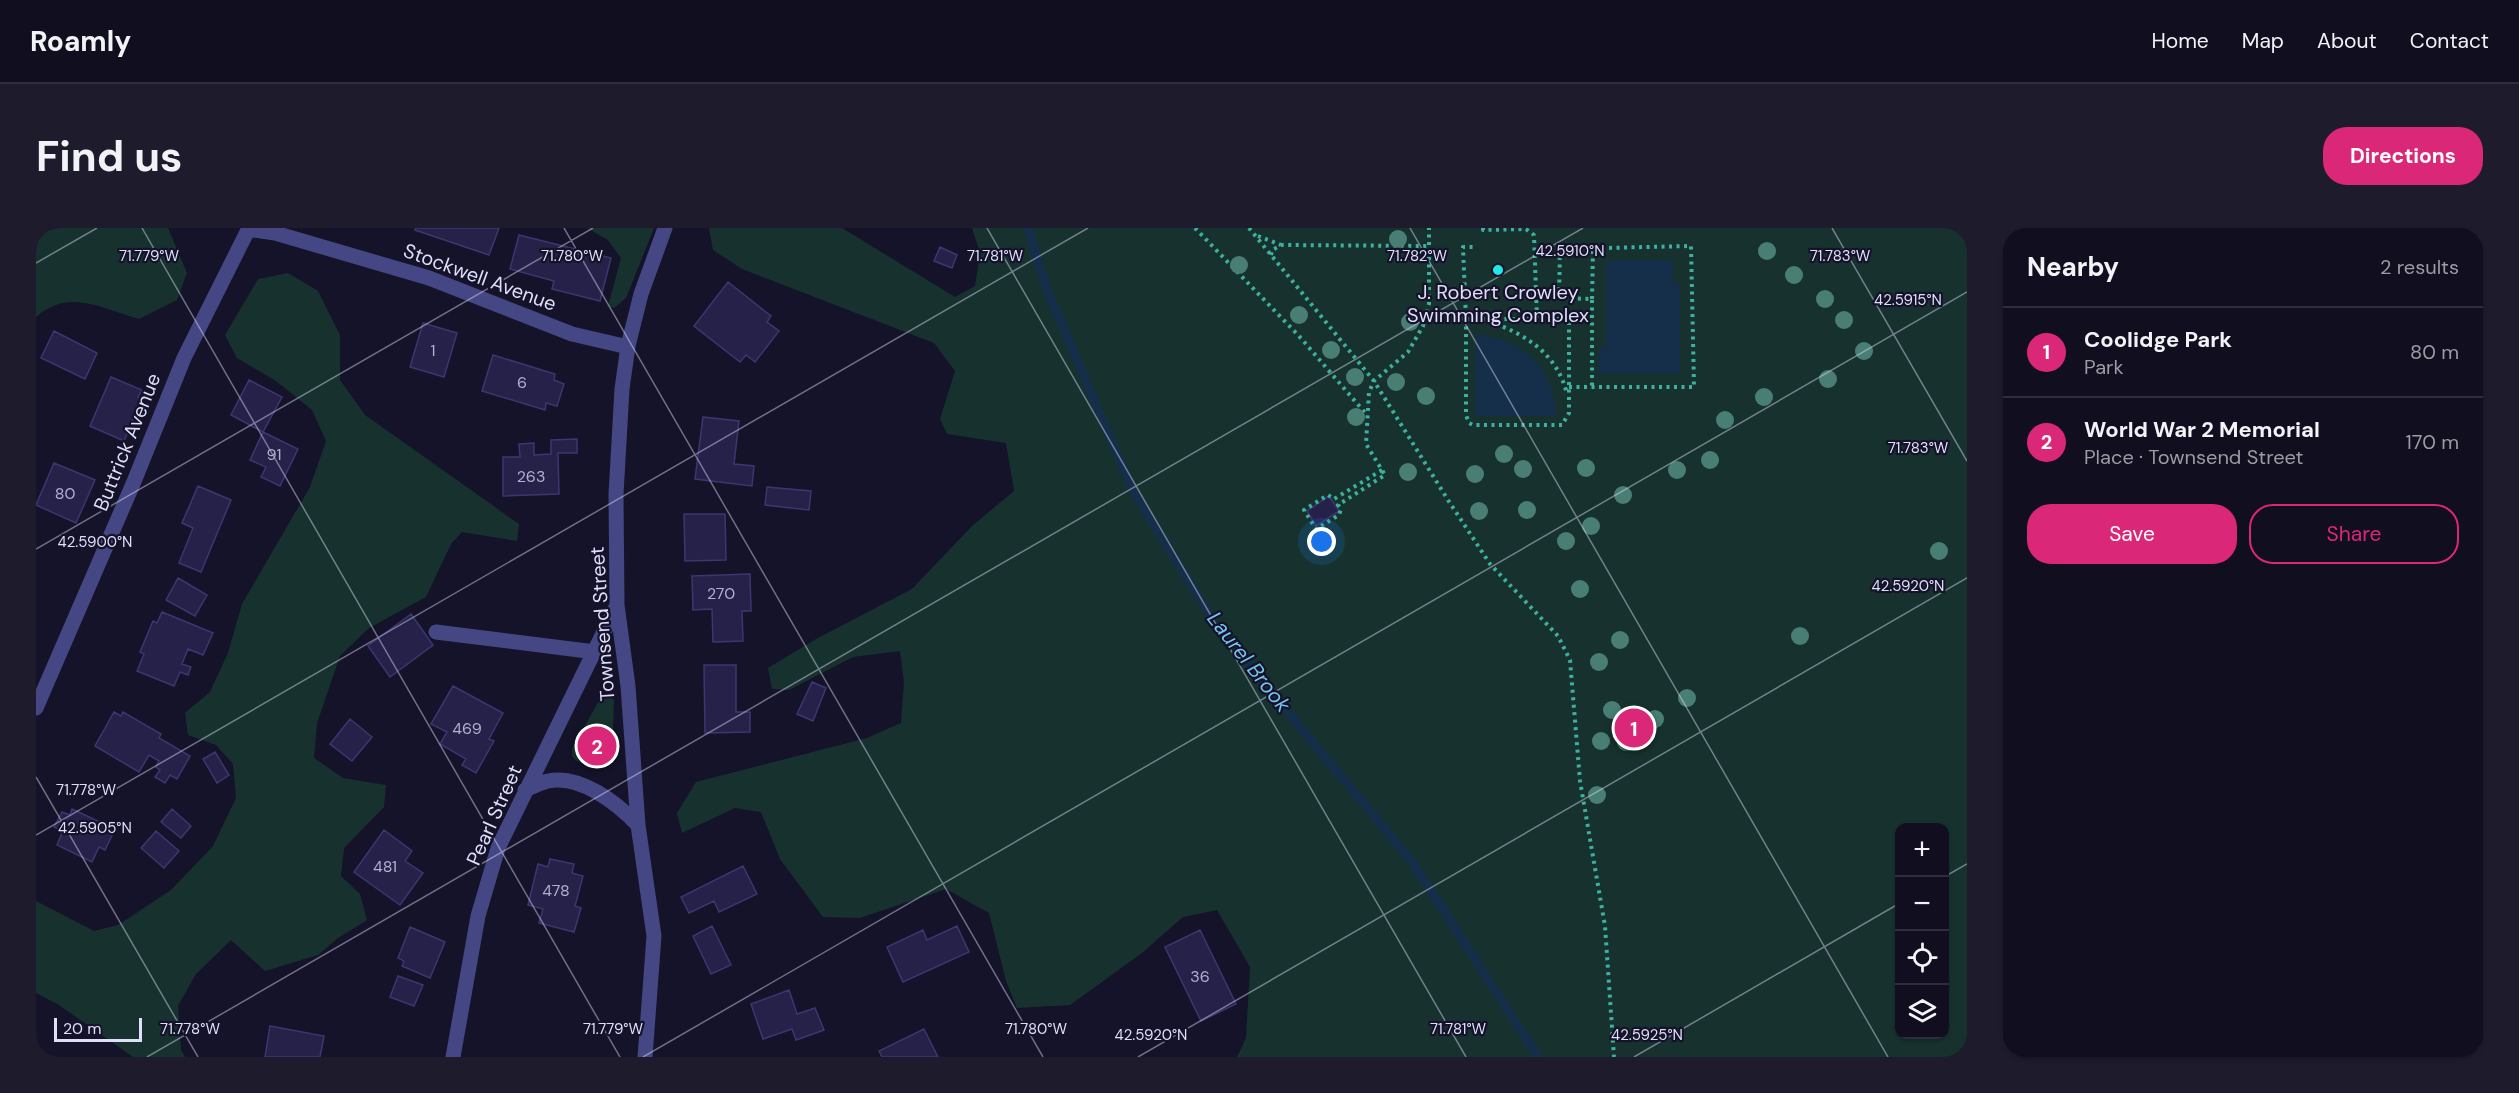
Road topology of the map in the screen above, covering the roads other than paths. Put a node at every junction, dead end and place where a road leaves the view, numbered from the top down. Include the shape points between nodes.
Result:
1 (665, 228) edge
2 (249, 229) edge
3 (628, 347) junction
4 (617, 605) junction
5 (436, 632) dead end
6 (595, 651) junction
7 (36, 708) edge
8 (525, 790) junction
9 (638, 825) junction
10 (453, 1057) edge
11 (645, 1057) edge

1 - 3 street, Townsend Street via 641,294
2 - 3 street, Stockwell Avenue via 429,278 572,334
2 - 7 street, Buttrick Avenue via 184,358 112,536
3 - 4 street, Townsend Street via 616,494
4 - 6 street, Pearl Street
4 - 9 street, Townsend Street via 628,686
5 - 6 street
6 - 8 street, Pearl Street
8 - 9 street via 549,781 576,783 604,795
8 - 10 street, Pearl Street via 487,882
9 - 11 street, Townsend Street via 654,936

